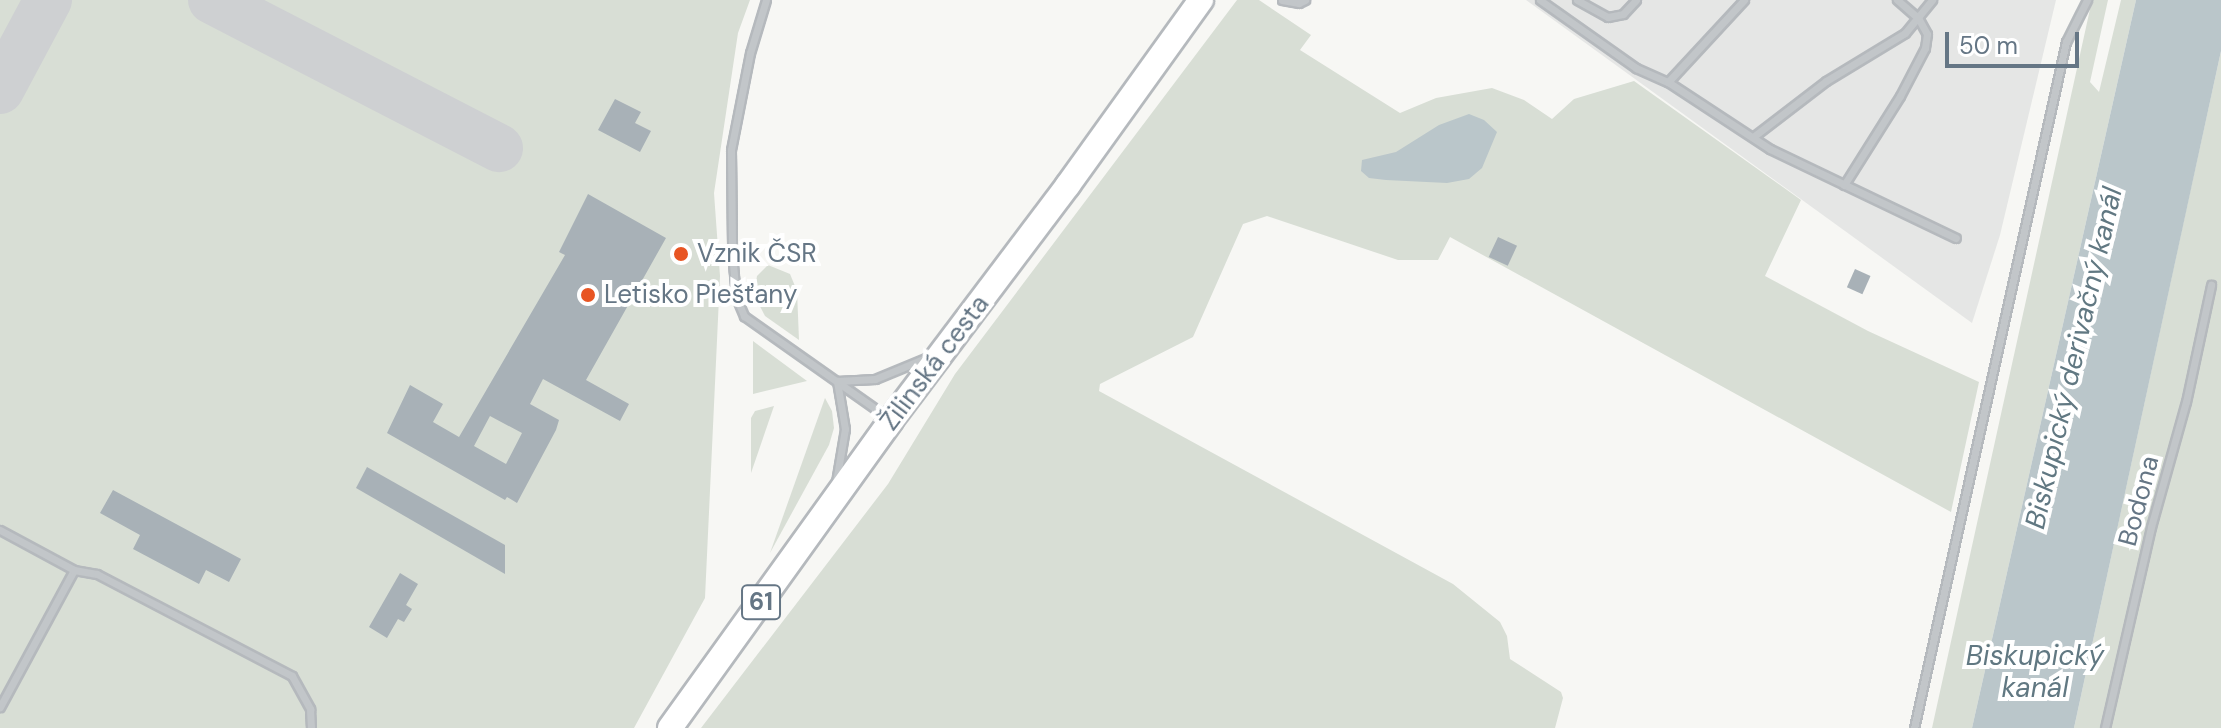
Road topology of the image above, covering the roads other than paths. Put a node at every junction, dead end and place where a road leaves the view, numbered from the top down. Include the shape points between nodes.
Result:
1 (766, 0) edge
2 (1201, 0) edge
3 (1282, 0) edge
4 (1305, 0) edge
5 (1540, 0) edge
6 (1577, 0) edge
7 (1636, 0) edge
8 (1744, 0) edge
9 (1897, 0) edge
10 (1932, 0) edge
11 (2087, 0) edge
12 (1918, 18) junction
13 (1668, 82) junction
14 (1753, 137) junction
15 (1844, 185) junction
16 (1956, 238) dead end
17 (2211, 285) dead end
18 (946, 348) junction
19 (837, 381) junction
20 (891, 420) junction
21 (832, 504) junction
22 (0, 530) edge
23 (74, 570) junction
24 (0, 707) edge
25 (311, 728) edge
26 (670, 728) edge
27 (1914, 728) edge
28 (2105, 728) edge

1 - 19 lane via 731,150 736,297 744,316
2 - 18 main road, Žilinská cesta / 61
3 - 4 lane
5 - 13 lane via 1636,68
6 - 7 lane via 1608,17 1623,14
8 - 13 lane
9 - 12 lane
10 - 12 lane
11 - 27 lane via 2066,42
12 - 14 lane via 1905,33 1826,81
12 - 15 lane via 1927,34 1917,66
13 - 14 lane
14 - 15 lane
15 - 16 lane
17 - 28 lane, Bodona
18 - 19 lane via 875,379
18 - 20 main road, Žilinská cesta / 61
19 - 20 lane
19 - 21 lane via 845,429
20 - 21 main road, Žilinská cesta / 61
21 - 26 main road, Žilinská cesta / 61
22 - 23 lane
23 - 24 lane
23 - 25 lane via 97,574 292,676 310,709

